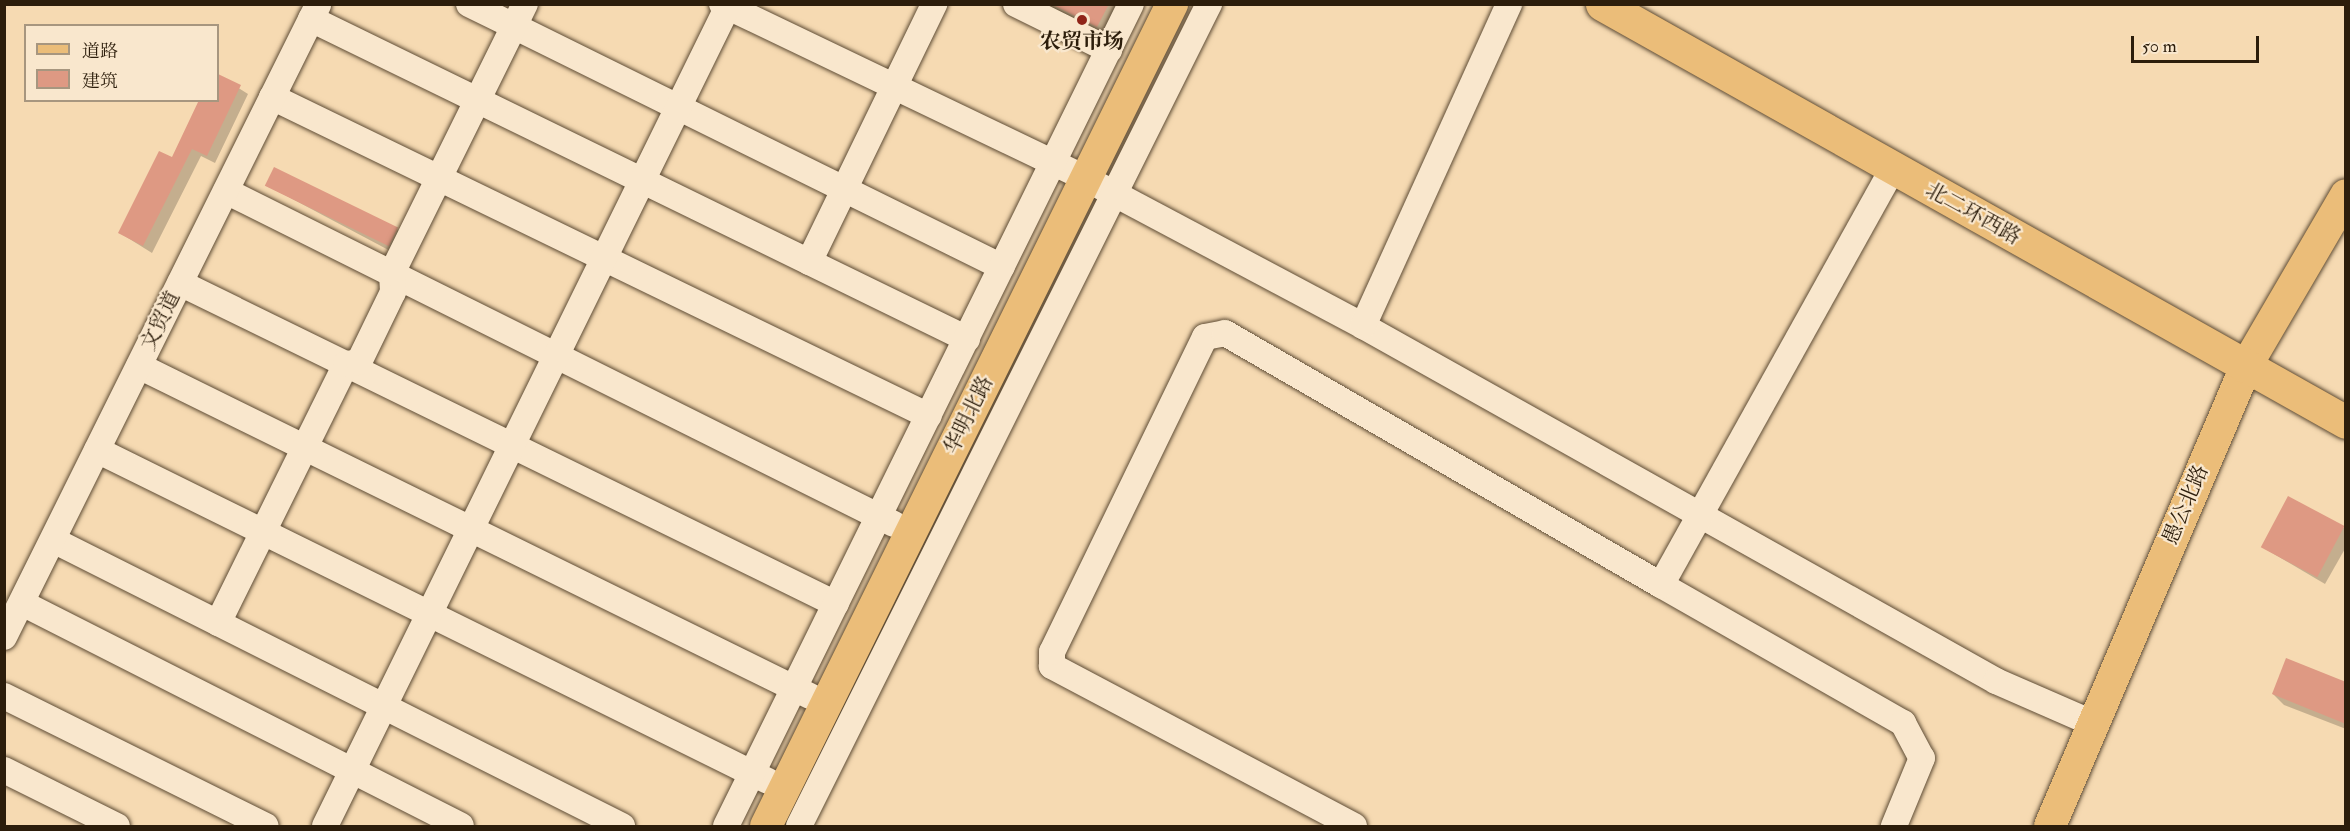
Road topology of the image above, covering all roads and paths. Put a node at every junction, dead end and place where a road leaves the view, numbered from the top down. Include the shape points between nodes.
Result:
1 (469, 4) edge
2 (934, 4) edge
3 (1016, 4) edge
4 (1131, 4) edge
5 (1172, 4) edge
6 (1209, 4) edge
7 (1509, 4) edge
8 (1602, 4) edge
9 (726, 5) edge
10 (314, 12) edge
11 (519, 16) edge
12 (1109, 50) junction
13 (894, 87) junction
14 (272, 97) junction
15 (477, 100) junction
16 (679, 107) junction
17 (1053, 163) junction
18 (1893, 169) junction
19 (439, 178) junction
20 (1085, 178) junction
21 (642, 181) junction
22 (844, 189) junction
23 (226, 191) junction
24 (1115, 194) junction
25 (2346, 195) edge
26 (604, 259) junction
27 (809, 262) junction
28 (1002, 267) junction
29 (392, 273) junction
30 (180, 283) junction
31 (1363, 326) junction
32 (967, 339) junction
33 (557, 355) junction
34 (346, 364) junction
35 (139, 366) junction
36 (2246, 368) junction
37 (928, 416) junction
38 (2346, 422) edge
39 (513, 446) junction
40 (305, 448) junction
41 (98, 450) junction
42 (1699, 515) junction
43 (879, 517) junction
44 (471, 530) junction
45 (263, 531) junction
46 (911, 533) junction
47 (53, 540) junction
48 (1660, 585) junction
49 (22, 603) junction
50 (836, 604) junction
51 (430, 614) junction
52 (218, 623) junction
53 (4, 638) edge
54 (794, 688) junction
55 (4, 696) edge
56 (826, 704) junction
57 (384, 706) junction
58 (2092, 723) junction
59 (4, 770) edge
60 (352, 771) junction
61 (752, 774) junction
62 (784, 789) junction
63 (117, 826) edge
64 (266, 826) edge
65 (325, 826) edge
66 (461, 826) edge
67 (622, 826) edge
68 (726, 826) edge
69 (766, 826) edge
70 (799, 826) edge
71 (1354, 826) edge
72 (1894, 826) edge
73 (2050, 826) edge

1 - 11 street
2 - 13 street
3 - 12 street
4 - 12 street
5 - 20 main road, 华明北路
6 - 24 street
7 - 31 street
8 - 18 highway, 北二环西路
9 - 13 street
9 - 16 street
10 - 14 street, 文贸道
10 - 15 street
11 - 15 street
11 - 16 street
12 - 17 street
13 - 17 street
13 - 22 street
14 - 19 street
14 - 23 street, 文贸道
15 - 19 street
15 - 21 street
16 - 21 street
16 - 22 street
17 - 20 street
17 - 28 street
18 - 36 highway, 北二环西路
18 - 42 street
19 - 26 street
19 - 29 street
20 - 24 street
20 - 46 main road, 华明北路
21 - 26 street
21 - 27 street
22 - 27 street
22 - 28 street
23 - 29 street
23 - 30 street, 文贸道
24 - 31 street
24 - 70 street
25 - 36 main road, 愚公北路
26 - 33 street
26 - 37 street
27 - 32 street
28 - 32 street
29 - 33 street
29 - 34 street via 393,292 359,362
30 - 34 street
30 - 35 street, 文贸道
31 - 42 street
32 - 37 street
33 - 39 street
33 - 43 street
34 - 39 street
34 - 40 street
35 - 40 street
35 - 41 street, 文贸道
36 - 38 highway, 北二环西路
36 - 58 main road, 愚公北路
37 - 43 street
39 - 44 street
39 - 50 street
40 - 44 street
40 - 45 street
41 - 45 street
41 - 47 street, 文贸道
42 - 48 street
42 - 58 street via 1996,681
43 - 46 street
43 - 50 street
44 - 51 street
44 - 54 street
45 - 51 street
45 - 52 street
46 - 56 main road, 华明北路
47 - 49 street, 文贸道
47 - 52 street
48 - 71 street via 1225,333 1205,337 1052,652 1052,666
48 - 72 street via 1903,723 1922,758
49 - 53 street, 文贸道
49 - 60 street
50 - 54 street
51 - 57 street
51 - 61 street
52 - 57 street
54 - 56 street
54 - 61 street
55 - 64 street
56 - 62 main road, 华明北路
57 - 60 street
57 - 67 street
58 - 73 main road, 愚公北路
59 - 63 street
60 - 65 street
60 - 66 street
61 - 62 street
61 - 68 street
62 - 69 main road, 华明北路

